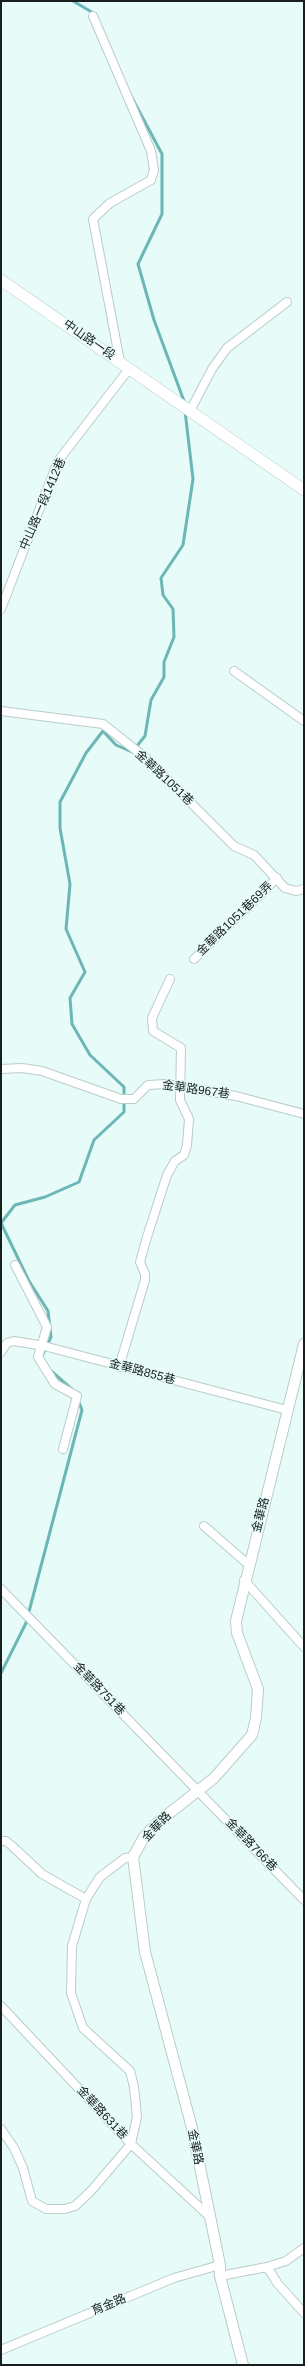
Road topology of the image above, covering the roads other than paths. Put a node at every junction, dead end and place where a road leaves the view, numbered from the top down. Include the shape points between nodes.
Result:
1 (93, 16) dead end
2 (1, 280) edge
3 (287, 302) dead end
4 (125, 366) junction
5 (190, 410) junction
6 (304, 490) edge
7 (1, 609) edge
8 (234, 671) dead end
9 (1, 711) edge
10 (304, 721) edge
11 (277, 878) junction
12 (304, 889) edge
13 (194, 959) dead end
14 (170, 979) dead end
15 (1, 1069) edge
16 (179, 1088) junction
17 (304, 1114) edge
18 (15, 1266) dead end
19 (304, 1344) edge
20 (46, 1346) junction
21 (1, 1352) edge
22 (119, 1367) junction
23 (288, 1410) junction
24 (63, 1449) dead end
25 (204, 1526) dead end
26 (249, 1565) junction
27 (244, 1580) junction
28 (1, 1589) edge
29 (304, 1647) edge
30 (198, 1790) junction
31 (1, 1841) edge
32 (133, 1857) junction
33 (86, 1899) junction
34 (304, 1900) edge
35 (1, 2006) edge
36 (1, 2129) edge
37 (131, 2144) junction
38 (208, 2216) junction
39 (304, 2248) edge
40 (220, 2265) junction
41 (267, 2267) junction
42 (220, 2276) junction
43 (304, 2313) edge
44 (1, 2350) edge
45 (243, 2365) edge

1 - 4 street via 151,151 154,170 151,180 110,203 93,219
2 - 4 main road, 中山路一段
3 - 5 street via 227,348 212,369
4 - 5 main road, 中山路一段
4 - 7 street, 中山路一段1412巷 via 58,461
5 - 6 main road
8 - 10 street
9 - 11 street, 金華路1051巷 via 103,724 147,759 234,846 254,854
11 - 12 street, 金華路1051巷 via 285,888
11 - 13 street, 金華路1051巷69弄
14 - 16 street via 152,1018 153,1031 180,1048
15 - 16 street, 金華路967巷 via 22,1068 42,1071 121,1099 134,1099 148,1085 166,1084
16 - 17 street, 金華路967巷 via 236,1096
16 - 22 street via 180,1100 189,1119 187,1145 184,1155 175,1161 167,1175 147,1236 140,1262 145,1280
18 - 20 street via 47,1327
19 - 23 street, 金華路
20 - 21 street, 金華路855巷 via 14,1341 7,1343
20 - 22 street, 金華路855巷
20 - 24 street via 38,1357 55,1384 77,1396
22 - 23 street, 金華路855巷
23 - 26 street, 金華路
25 - 26 street
26 - 27 street, 金華路
27 - 29 street
27 - 30 street, 金華路 via 236,1621 237,1633 258,1689 256,1718 252,1735 214,1778
28 - 30 street, 金華路751巷
30 - 32 street, 金華路 via 157,1823 144,1837
30 - 34 street, 金華路766巷
31 - 33 street via 6,1841 42,1874
32 - 33 street via 125,1858 100,1878
32 - 38 street, 金華路 via 145,1952 192,2128
33 - 37 street via 72,1946 71,1993 83,2028 130,2071 137,2117
35 - 37 street, 金華路631巷
36 - 37 street via 23,2168 32,2202 46,2209 75,2206
37 - 38 street, 金華路631巷
38 - 40 street, 金華路
39 - 41 street via 286,2260
40 - 42 street, 金華路
40 - 44 street, 育金路 via 174,2278
41 - 42 street
41 - 43 street via 278,2284
42 - 45 street, 金華路

